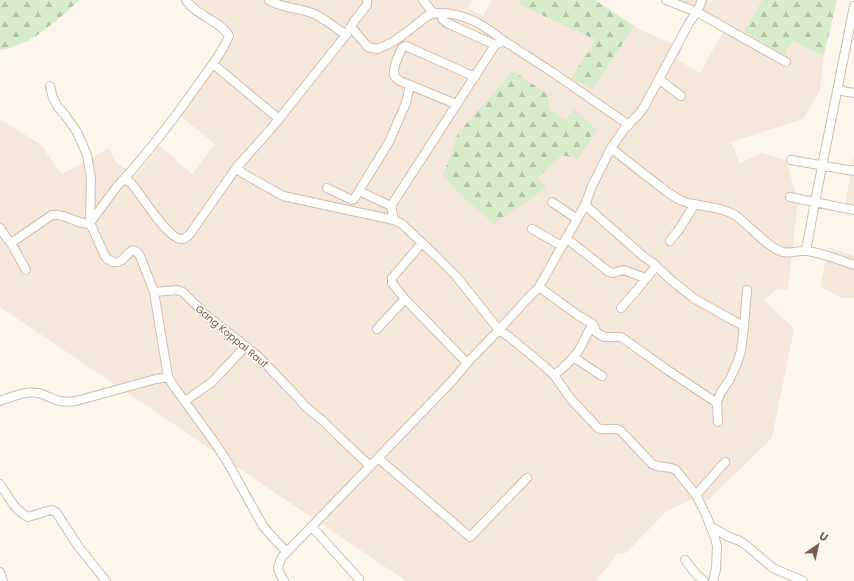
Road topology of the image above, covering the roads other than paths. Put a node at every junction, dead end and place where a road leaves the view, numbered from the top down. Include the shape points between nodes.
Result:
1 (186, 0) edge
2 (268, 0) edge
3 (367, 0) edge
4 (423, 0) edge
5 (666, 0) edge
6 (702, 0) edge
7 (854, 6) edge
8 (697, 12) junction
9 (433, 13) junction
10 (442, 13) junction
11 (351, 27) junction
12 (346, 35) junction
13 (504, 41) junction
14 (495, 45) junction
15 (786, 62) dead end
16 (213, 64) junction
17 (475, 77) junction
18 (659, 79) junction
19 (410, 85) junction
20 (50, 86) dead end
21 (837, 90) junction
22 (854, 93) edge
23 (681, 96) dead end
24 (456, 104) junction
25 (279, 119) junction
26 (629, 125) junction
27 (611, 148) junction
28 (791, 160) dead end
29 (822, 166) junction
30 (236, 168) junction
31 (854, 170) edge
32 (124, 180) junction
33 (327, 188) dead end
34 (359, 191) junction
35 (790, 197) dead end
36 (552, 202) dead end
37 (815, 202) junction
38 (695, 204) junction
39 (585, 205) junction
40 (392, 206) junction
41 (854, 210) edge
42 (577, 219) junction
43 (394, 220) junction
44 (90, 223) junction
45 (0, 228) edge
46 (532, 229) dead end
47 (566, 238) junction
48 (670, 241) dead end
49 (11, 243) junction
50 (422, 244) junction
51 (562, 246) junction
52 (806, 251) junction
53 (854, 265) edge
54 (656, 266) junction
55 (26, 270) dead end
56 (645, 278) junction
57 (539, 287) junction
58 (747, 290) dead end
59 (154, 292) junction
60 (405, 299) junction
61 (621, 308) dead end
62 (593, 324) junction
63 (744, 326) junction
64 (377, 329) dead end
65 (499, 330) junction
66 (246, 346) junction
67 (574, 357) junction
68 (467, 363) junction
69 (554, 376) junction
70 (602, 376) dead end
71 (168, 377) junction
72 (0, 401) edge
73 (185, 401) junction
74 (717, 403) junction
75 (718, 422) dead end
76 (378, 458) junction
77 (725, 462) dead end
78 (370, 466) junction
79 (527, 478) dead end
80 (0, 484) edge
81 (696, 495) junction
82 (710, 526) junction
83 (312, 527) junction
84 (287, 552) junction
85 (685, 560) dead end
86 (0, 572) edge
87 (359, 579) dead end
88 (2, 581) edge
89 (106, 581) edge
90 (284, 581) edge
91 (704, 581) edge
92 (713, 581) edge
93 (803, 581) edge

1 - 16 street via 223,28 229,36
2 - 12 street via 283,7 316,14
3 - 11 street via 368,5
4 - 9 street
5 - 8 street
6 - 8 street
7 - 21 street
8 - 15 street
8 - 18 street
9 - 10 street
9 - 11 street via 398,40 377,49 368,47
10 - 13 street via 476,22
10 - 14 street via 442,19 446,23
11 - 12 street
12 - 25 street
13 - 14 street
13 - 26 street
14 - 17 street
16 - 25 street
16 - 32 street
17 - 19 street via 404,46 394,67 394,76
17 - 24 street
18 - 23 street
18 - 26 street via 644,107
19 - 24 street
19 - 34 street via 406,103 389,142
20 - 44 street via 58,107 77,132 87,155 91,177
21 - 22 street
21 - 29 street
24 - 40 street
25 - 30 street
26 - 27 street
27 - 38 street via 664,189 684,202
27 - 39 street
28 - 29 street
29 - 31 street
29 - 37 street
30 - 32 street via 190,234 182,240 165,228 131,183
30 - 43 street via 282,196
32 - 44 street via 118,184
33 - 34 street via 352,200
34 - 40 street
35 - 37 street
36 - 42 street
37 - 41 street
37 - 52 street
38 - 48 street
38 - 52 street via 722,209 733,214 769,245 783,252
39 - 42 street
39 - 54 street
40 - 43 street
42 - 47 street
43 - 50 street via 402,224
44 - 49 street via 84,224 52,216
44 - 59 street via 106,258 117,262 133,250 138,253
45 - 49 street
46 - 51 street
47 - 51 street
47 - 56 street via 609,272 624,270
49 - 55 street
50 - 60 street via 391,280
50 - 65 street via 456,276
51 - 57 street
52 - 53 street
54 - 56 street
54 - 63 street via 695,299
56 - 61 street
57 - 62 street
57 - 65 street
58 - 63 street
59 - 66 street, Gang Koppal Rauf via 183,292 206,315
59 - 71 street
60 - 64 street
60 - 68 street
62 - 67 street
62 - 74 street via 598,334 624,339
63 - 74 street via 737,363
65 - 68 street
65 - 69 street
66 - 73 street via 212,382
66 - 78 street, Gang Koppal Rauf via 265,362 306,408
67 - 69 street
67 - 70 street
68 - 76 street
69 - 81 street via 598,428 620,430 652,464 676,470
71 - 72 street via 76,402 33,393
71 - 73 street
73 - 84 street via 228,463 263,526
74 - 75 street
76 - 78 street
76 - 79 street via 470,537
77 - 81 street
78 - 83 street
80 - 89 street via 22,514 28,517 51,510 56,512 78,546
81 - 82 street
82 - 92 street via 717,546
82 - 93 street via 747,546 773,568
83 - 84 street
83 - 87 street
84 - 90 street via 278,564
85 - 91 street
86 - 88 street

